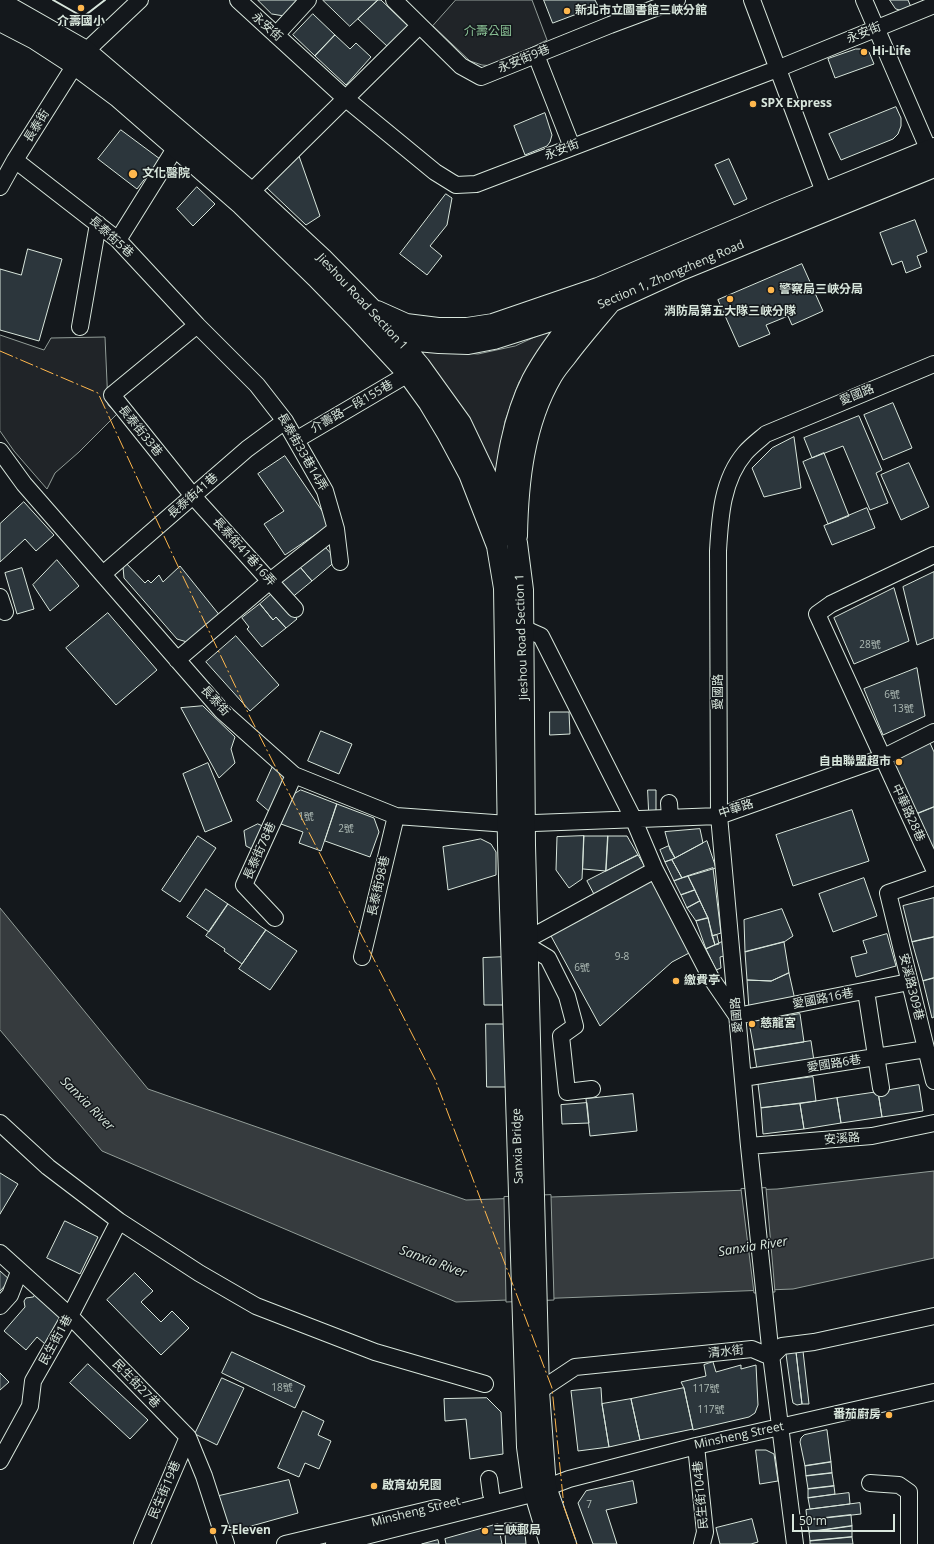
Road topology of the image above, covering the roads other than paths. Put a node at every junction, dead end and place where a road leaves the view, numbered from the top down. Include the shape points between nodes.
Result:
1 (140, 0) edge
2 (238, 0) edge
3 (308, 0) edge
4 (394, 0) edge
5 (677, 0) edge
6 (752, 0) edge
7 (864, 0) edge
8 (0, 2) edge
9 (934, 5) edge
10 (0, 21) edge
11 (419, 26) junction
12 (876, 28) junction
13 (276, 35) junction
14 (536, 55) junction
15 (81, 58) junction
16 (777, 69) junction
17 (345, 98) junction
18 (572, 147) junction
19 (176, 148) junction
20 (933, 157) edge
21 (15, 160) junction
22 (0, 187) edge
23 (251, 192) junction
24 (824, 192) junction
25 (783, 219) junction
26 (98, 224) junction
27 (118, 240) junction
28 (604, 295) junction
29 (579, 312) junction
30 (364, 313) junction
31 (197, 325) junction
32 (80, 327) dead end
33 (397, 337) junction
34 (934, 364) edge
35 (408, 374) junction
36 (285, 421) junction
37 (296, 440) junction
38 (0, 451) edge
39 (193, 496) junction
40 (502, 507) junction
41 (336, 528) junction
42 (517, 543) junction
43 (497, 546) junction
44 (934, 555) edge
45 (340, 562) dead end
46 (103, 574) junction
47 (270, 581) junction
48 (295, 609) dead end
49 (523, 628) junction
50 (177, 660) junction
51 (934, 732) edge
52 (882, 758) junction
53 (294, 775) junction
54 (396, 816) junction
55 (638, 816) junction
56 (719, 816) junction
57 (516, 824) junction
58 (517, 845) junction
59 (934, 869) edge
60 (655, 870) junction
61 (934, 877) edge
62 (275, 918) dead end
63 (528, 942) junction
64 (362, 956) dead end
65 (909, 982) junction
66 (866, 991) junction
67 (737, 1016) junction
68 (926, 1049) junction
69 (876, 1057) junction
70 (743, 1078) junction
71 (934, 1081) edge
72 (881, 1088) dead end
73 (592, 1089) dead end
74 (524, 1113) junction
75 (0, 1123) edge
76 (934, 1123) edge
77 (749, 1146) junction
78 (118, 1221) junction
79 (0, 1253) edge
80 (19, 1272) junction
81 (0, 1306) edge
82 (70, 1316) junction
83 (934, 1316) edge
84 (770, 1352) junction
85 (485, 1384) dead end
86 (540, 1391) junction
87 (934, 1392) edge
88 (780, 1428) junction
89 (188, 1437) junction
90 (535, 1445) junction
91 (696, 1446) junction
92 (0, 1461) edge
93 (870, 1483) dead end
94 (537, 1488) junction
95 (375, 1534) edge
96 (142, 1544) edge
97 (226, 1544) edge
98 (286, 1544) edge
99 (334, 1544) edge
100 (550, 1544) edge
101 (566, 1544) edge
102 (702, 1544) edge
103 (795, 1544) edge
104 (909, 1544) edge

1 - 15 street, 長泰街
2 - 13 street, 永安街
3 - 13 street
4 - 11 street, 永安街9巷
5 - 14 street, 永安街9巷
6 - 16 street
7 - 12 street
8 - 15 main road, Jieshou Road Section 1
9 - 12 street, 永安街
10 - 15 main road, Jieshou Road Section 1
11 - 14 street, 永安街9巷 via 461,66 481,77
11 - 17 street
12 - 16 street, 永安街
12 - 20 street
13 - 17 street, 永安街
14 - 18 street
15 - 19 main road, Jieshou Road Section 1 via 118,97
15 - 21 street, 長泰街
15 - 23 main road, Jieshou Road Section 1
16 - 18 street, 永安街
16 - 24 street
17 - 18 street, 永安街 via 435,172 456,186 476,184
17 - 23 street
19 - 27 street
19 - 30 main road, Jieshou Road Section 1 via 316,277
20 - 24 main road, Section 1, Zhongzheng Road
20 - 25 main road, Section 1, Zhongzheng Road
21 - 22 street, 長泰街
21 - 26 street, 長泰街5巷
23 - 30 main road, Jieshou Road Section 1 via 322,258
24 - 25 main road, Section 1, Zhongzheng Road
25 - 28 main road, Section 1, Zhongzheng Road via 681,270
26 - 27 street, 長泰街5巷
26 - 32 street
27 - 31 street, 長泰街5巷
28 - 29 main road, Section 1, Zhongzheng Road
28 - 30 main road, Section 1, Zhongzheng Road via 493,324 467,328 406,324
28 - 42 main road via 576,344 552,376 534,414 518,496
29 - 33 main road, Section 1, Zhongzheng Road via 494,339 468,344 417,341
29 - 40 main road via 532,380 518,414 506,465
30 - 33 main road, Section 1, Zhongzheng Road
30 - 35 main road, Jieshou Road Section 1
31 - 36 street, 長泰街33巷14弄 via 257,385
31 - 39 street, 長泰街33巷 via 112,395
33 - 40 main road, Jieshou Road Section 1 via 461,424
34 - 56 street, 愛國路 via 766,434 745,454 729,479 720,516 718,551 714,718
35 - 37 street, 介壽路一段155巷
35 - 43 main road, Jieshou Road Section 1 via 430,403 469,474
36 - 37 street, 長泰街33巷14弄
36 - 39 street, 長泰街41巷 via 247,449
37 - 41 street, 長泰街33巷14弄 via 325,491
38 - 46 street, 長泰街 via 24,484
39 - 46 street, 長泰街41巷
39 - 47 street, 長泰街41巷16弄
40 - 42 main road, Jieshou Road Section 1
40 - 43 main road
41 - 45 street, 長泰街33巷14弄
41 - 47 street
42 - 49 main road, Jieshou Road Section 1 via 523,590
43 - 57 main road, Jieshou Road Section 1 via 504,588
44 - 52 street, 中華路28巷 via 832,604 818,614
46 - 50 street, 長泰街
47 - 48 street, 長泰街41巷16弄
47 - 50 street
49 - 55 street via 541,636 556,660
49 - 57 main road, Jieshou Road Section 1
50 - 53 street, 長泰街 via 222,710
51 - 52 street, 中華路
52 - 56 street, 中華路
52 - 59 street, 中華路28巷
53 - 54 street, 長泰街
53 - 62 street, 長泰街78巷 via 244,885
54 - 57 street, 長泰街
54 - 64 street, 長泰街98巷
55 - 56 street, 中華路 via 669,810
55 - 57 street, 中華路
55 - 60 street
56 - 67 street, 愛國路
57 - 58 main road, Jieshou Road Section 1
58 - 63 main road, Sanxia Bridge
58 - 74 main road, Sanxia Bridge
60 - 63 street
60 - 67 street via 697,956
61 - 65 street, 安溪路309巷 via 888,894
63 - 73 street via 548,958 567,996 575,1026 561,1036 567,1092
63 - 74 main road, Sanxia Bridge
65 - 66 street, 愛國路16巷
65 - 68 street, 安溪路309巷
66 - 67 street, 愛國路16巷
66 - 69 street
67 - 70 street, 愛國路
68 - 69 street, 愛國路6巷
68 - 71 street, 安溪路309巷
69 - 70 street, 愛國路6巷
69 - 72 street
70 - 77 street, 愛國路
74 - 86 main road, Sanxia Bridge
74 - 90 main road, Sanxia Bridge
75 - 78 street via 48,1167
76 - 77 street, 安溪路 via 872,1136
77 - 84 street, 愛國路
78 - 82 street, 民生街1巷
78 - 85 street via 256,1306 375,1352
79 - 80 street, 民生街27巷
80 - 81 street via 10,1296
80 - 82 street, 民生街27巷
82 - 89 street, 民生街27巷
82 - 92 street, 民生街1巷 via 33,1381 30,1406
83 - 84 street via 814,1342 782,1346
84 - 86 street, 清水街 via 752,1349 574,1367
84 - 88 street, 愛國路
86 - 90 main road, Sanxia Bridge
87 - 88 street, Minsheng Street
88 - 91 street, Minsheng Street
88 - 103 street, 愛國路
89 - 96 street, 民生街19巷
89 - 97 street, 民生街27巷 via 204,1476
90 - 94 main road
91 - 94 street, Minsheng Street
91 - 102 street, 民生街104巷 via 705,1532
93 - 104 street via 899,1485 909,1492
94 - 95 street, Minsheng Street
94 - 95 street, Minsheng Street via 490,1487
94 - 100 main road
94 - 101 main road
95 - 98 street, Minsheng Street
95 - 99 street, Minsheng Street

